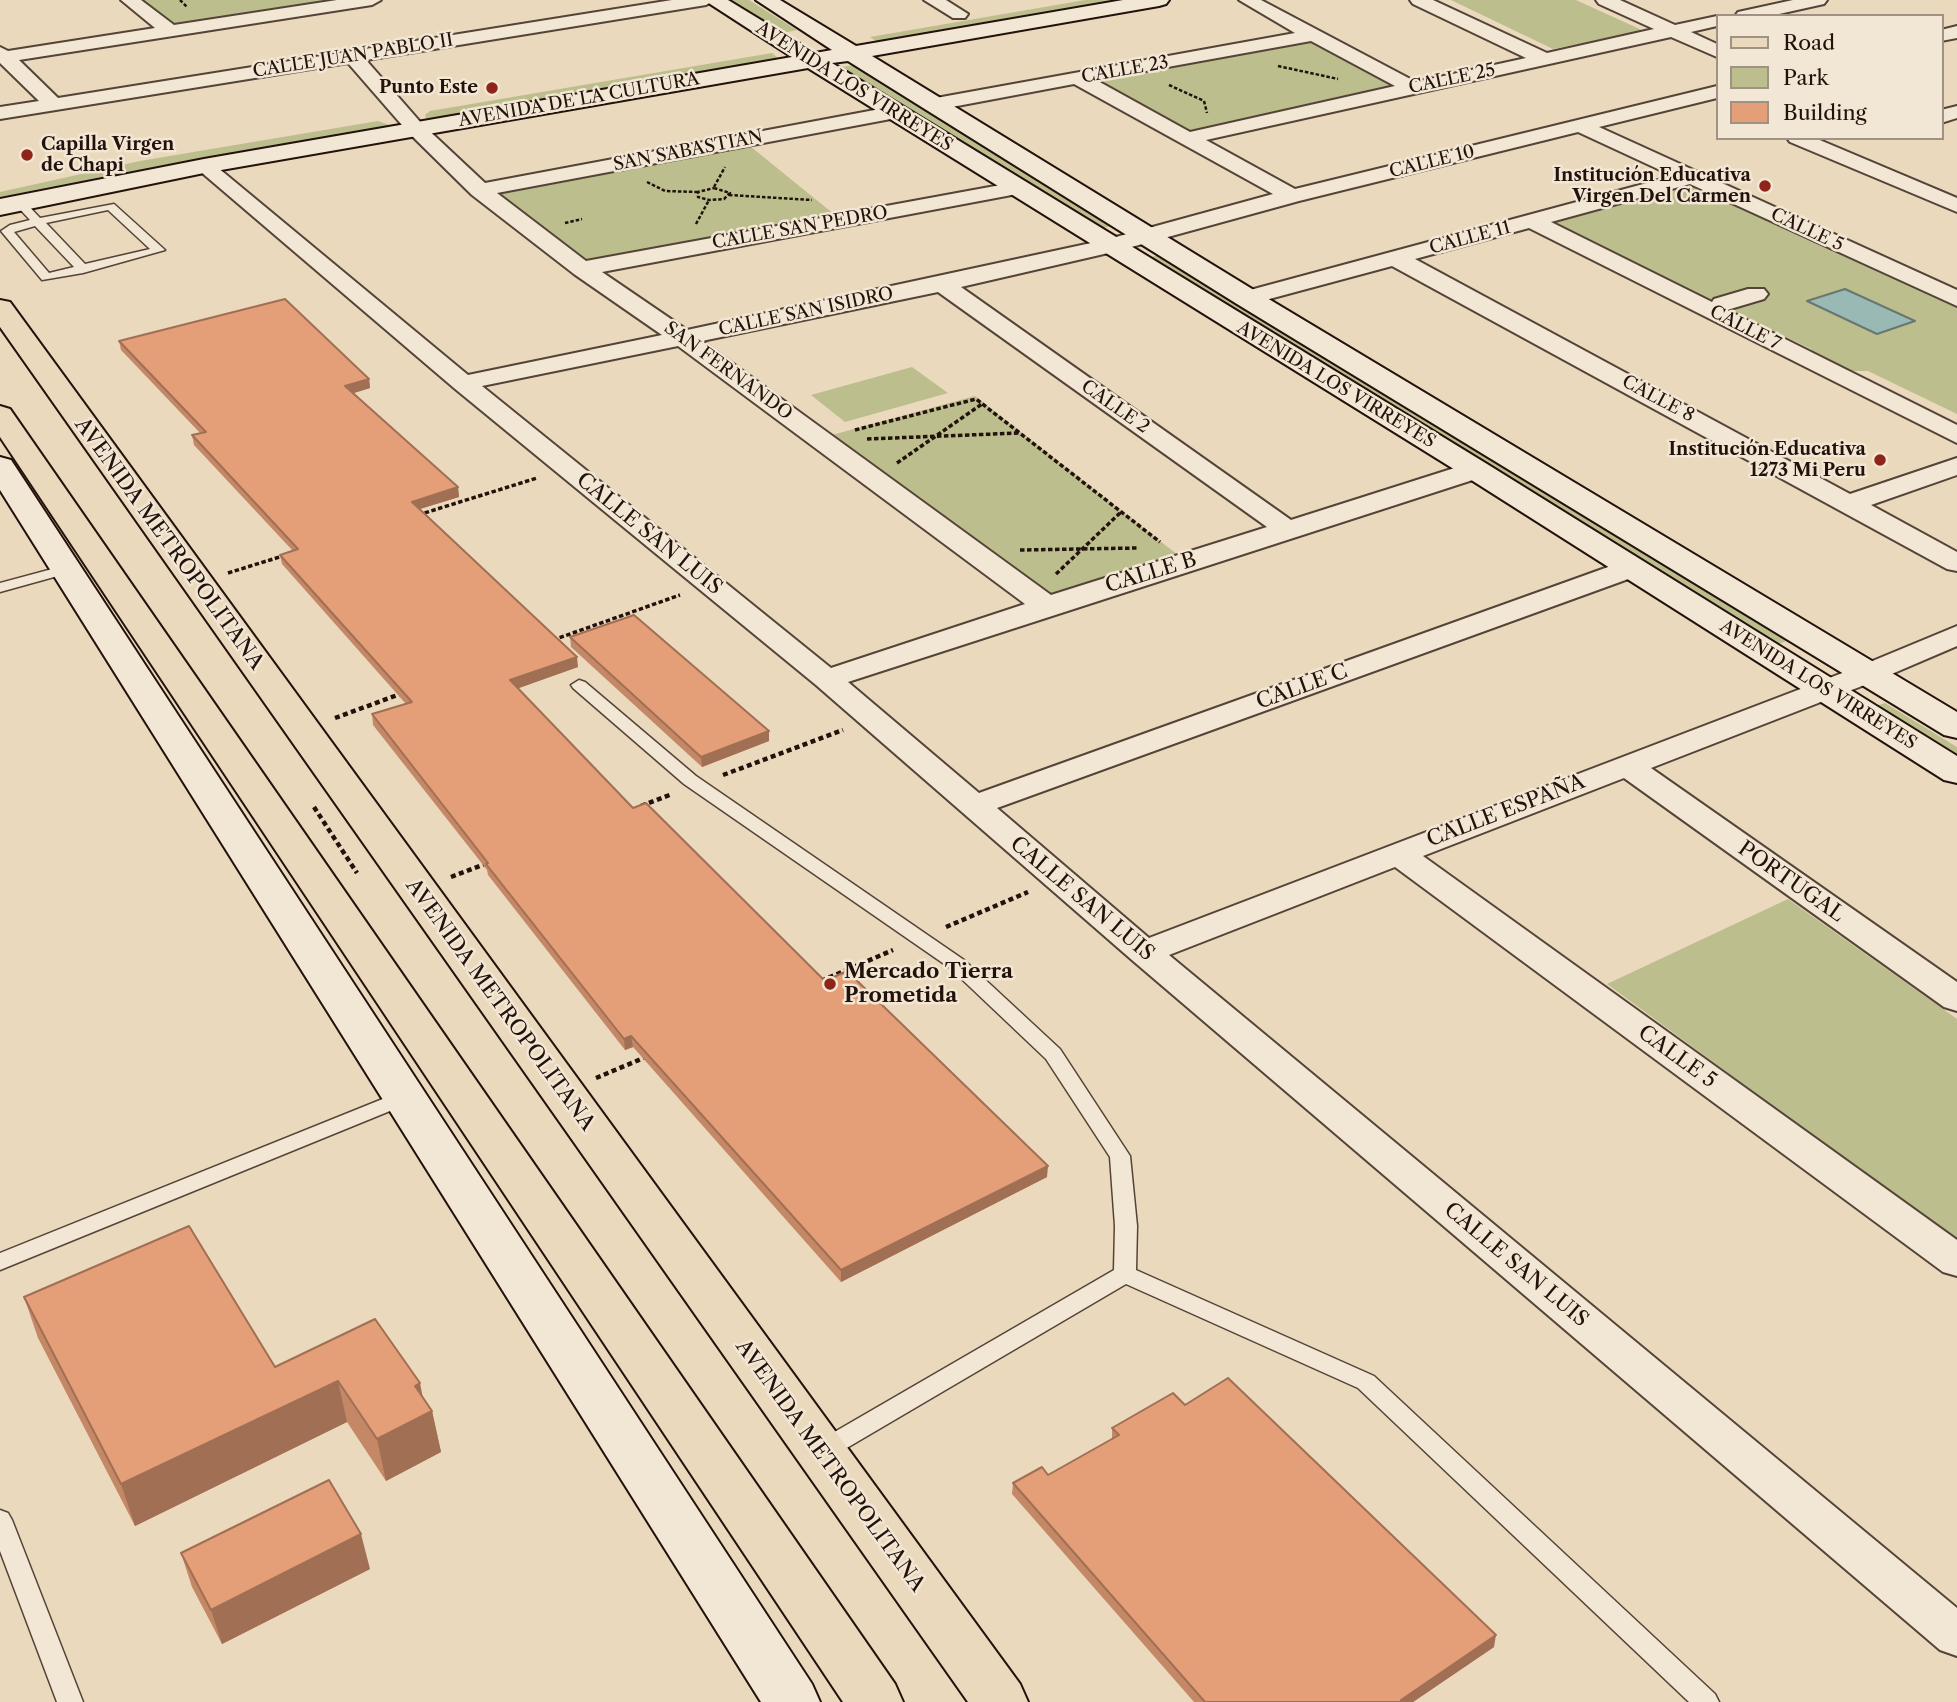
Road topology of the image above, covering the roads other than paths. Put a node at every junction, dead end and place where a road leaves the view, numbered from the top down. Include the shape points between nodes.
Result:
1 (130, 0) edge
2 (706, 0) edge
3 (714, 0) edge
4 (766, 0) edge
5 (933, 0) edge
6 (1044, 0) edge
7 (1159, 0) edge
8 (1248, 0) edge
9 (1419, 0) edge
10 (1605, 0) edge
11 (1818, 0) edge
12 (363, 1) edge
13 (546, 7) dead end
14 (959, 14) junction
15 (1753, 14) edge
16 (1716, 21) edge
17 (567, 22) junction
18 (170, 31) junction
19 (1672, 31) junction
20 (1314, 35) junction
21 (786, 44) junction
22 (820, 48) junction
23 (1716, 51) edge
24 (855, 53) junction
25 (2, 55) edge
26 (352, 56) junction
27 (1544, 59) junction
28 (1077, 78) junction
29 (1411, 88) junction
30 (1711, 98) edge
31 (53, 104) junction
32 (936, 104) junction
33 (0, 113) edge
34 (896, 113) junction
35 (409, 121) junction
36 (1581, 126) junction
37 (1188, 138) junction
38 (1802, 140) edge
39 (1849, 142) dead end
40 (1822, 149) junction
41 (204, 166) junction
42 (1693, 177) junction
43 (0, 186) edge
44 (1017, 188) junction
45 (480, 190) junction
46 (1292, 196) junction
47 (10, 205) edge
48 (1957, 206) edge
49 (1532, 221) junction
50 (37, 222) junction
51 (1147, 234) junction
52 (1109, 246) junction
53 (1395, 258) junction
54 (83, 269) junction
55 (582, 269) junction
56 (942, 284) junction
57 (1756, 294) dead end
58 (1247, 298) junction
59 (1957, 299) edge
60 (1722, 304) dead end
61 (0, 308) edge
62 (683, 338) junction
63 (463, 383) junction
64 (0, 415) edge
65 (1957, 435) edge
66 (0, 466) edge
67 (1957, 466) edge
68 (1476, 470) junction
69 (1851, 503) junction
70 (1289, 530) junction
71 (1957, 563) edge
72 (1632, 568) junction
73 (66, 569) junction
74 (0, 588) edge
75 (1047, 606) junction
76 (1957, 635) edge
77 (1869, 673) junction
78 (828, 679) junction
79 (579, 685) dead end
80 (1824, 689) junction
81 (1957, 727) edge
82 (1626, 765) junction
83 (1957, 772) edge
84 (972, 806) junction
85 (1397, 853) junction
86 (1144, 952) junction
87 (1957, 999) edge
88 (405, 1097) junction
89 (1957, 1261) edge
90 (0, 1262) edge
91 (1125, 1274) junction
92 (820, 1452) junction
93 (0, 1520) edge
94 (1957, 1636) edge
95 (70, 1702) edge
96 (792, 1702) edge
97 (875, 1702) edge
98 (1000, 1702) edge
99 (1706, 1702) edge

1 - 18 street
2 - 17 street, CALLE JUAN PABLO II
3 - 21 main road, AVENIDA LOS VIRREYES
4 - 22 main road, AVENIDA LOS VIRREYES
5 - 14 street
6 - 14 main road, AVENIDA DE LA CULTURA
7 - 24 main road, AVENIDA DE LA CULTURA
8 - 20 street
9 - 27 street
10 - 19 street
11 - 15 street
12 - 18 street
13 - 17 street
14 - 22 main road, AVENIDA DE LA CULTURA
16 - 19 street, CALLE 25
17 - 26 street, CALLE JUAN PABLO II
18 - 25 street
19 - 23 street
19 - 27 street, CALLE 25
20 - 28 street, CALLE 23
20 - 29 street
21 - 22 main road, AVENIDA DE LA CULTURA
21 - 35 main road, AVENIDA DE LA CULTURA
22 - 24 main road, AVENIDA DE LA CULTURA
22 - 34 main road, AVENIDA LOS VIRREYES
22 - 35 main road, AVENIDA DE LA CULTURA
24 - 32 main road, AVENIDA LOS VIRREYES
25 - 31 street
26 - 31 street, CALLE JUAN PABLO II
26 - 35 street, SAN FERNANDO
27 - 29 street, CALLE 25
28 - 32 street, CALLE 23
28 - 37 street
29 - 37 street, CALLE 25
30 - 36 street, CALLE 10
31 - 33 street, CALLE JUAN PABLO II
32 - 51 main road, AVENIDA LOS VIRREYES
34 - 44 main road, AVENIDA LOS VIRREYES
34 - 45 street, SAN SABASTIAN
35 - 41 main road, AVENIDA DE LA CULTURA
35 - 43 main road, AVENIDA DE LA CULTURA
35 - 45 street, SAN FERNANDO
36 - 42 street, CALLE 5
36 - 46 street, CALLE 10
37 - 46 street
38 - 40 street
39 - 40 street
40 - 48 street
41 - 47 main road, AVENIDA DE LA CULTURA
41 - 63 street, CALLE SAN LUIS
42 - 49 street, CALLE 11
42 - 59 street, CALLE 5
44 - 52 main road, AVENIDA LOS VIRREYES
44 - 55 street, CALLE SAN PEDRO
45 - 55 street, SAN FERNANDO
46 - 51 street, CALLE 10
47 - 50 lane
49 - 53 street, CALLE 11
49 - 65 street, CALLE 7
50 - 54 lane
50 - 54 lane via 7,231 46,277
50 - 54 lane via 110,206 159,250
51 - 52 street, CALLE SAN ISIDRO
51 - 58 main road, AVENIDA LOS VIRREYES
52 - 56 street, CALLE SAN ISIDRO
52 - 68 main road, AVENIDA LOS VIRREYES
53 - 58 street, CALLE 11
53 - 69 street, CALLE 8
55 - 62 street, SAN FERNANDO
56 - 62 street, CALLE SAN ISIDRO
56 - 70 street, CALLE 2
57 - 60 street
58 - 77 main road, AVENIDA LOS VIRREYES
61 - 92 main road, AVENIDA METROPOLITANA
62 - 63 street, CALLE SAN ISIDRO
62 - 75 street, SAN FERNANDO via 838,438
63 - 78 street, CALLE SAN LUIS
64 - 97 main road
66 - 73 main road
67 - 69 street
68 - 70 street, CALLE B
68 - 72 main road, AVENIDA LOS VIRREYES
69 - 71 street, CALLE 8
70 - 75 street, CALLE B
72 - 80 main road, AVENIDA LOS VIRREYES
72 - 84 street, CALLE C
73 - 74 lane
73 - 88 main road
75 - 78 street, CALLE B
76 - 77 street, CALLE ESPAÑA
77 - 80 street, CALLE ESPAÑA
77 - 81 main road, AVENIDA LOS VIRREYES
78 - 84 street, CALLE SAN LUIS
79 - 91 lane via 696,785 957,964 1053,1054 1120,1156
80 - 82 street, CALLE ESPAÑA
80 - 83 main road, AVENIDA LOS VIRREYES
82 - 85 street, CALLE ESPAÑA
82 - 87 street, PORTUGAL
84 - 86 street, CALLE SAN LUIS
85 - 86 street, CALLE ESPAÑA
85 - 89 street, CALLE 5
86 - 94 street, CALLE SAN LUIS
88 - 90 lane
88 - 96 main road
91 - 92 lane
91 - 99 lane via 1366,1382
92 - 98 main road, AVENIDA METROPOLITANA
93 - 95 lane

